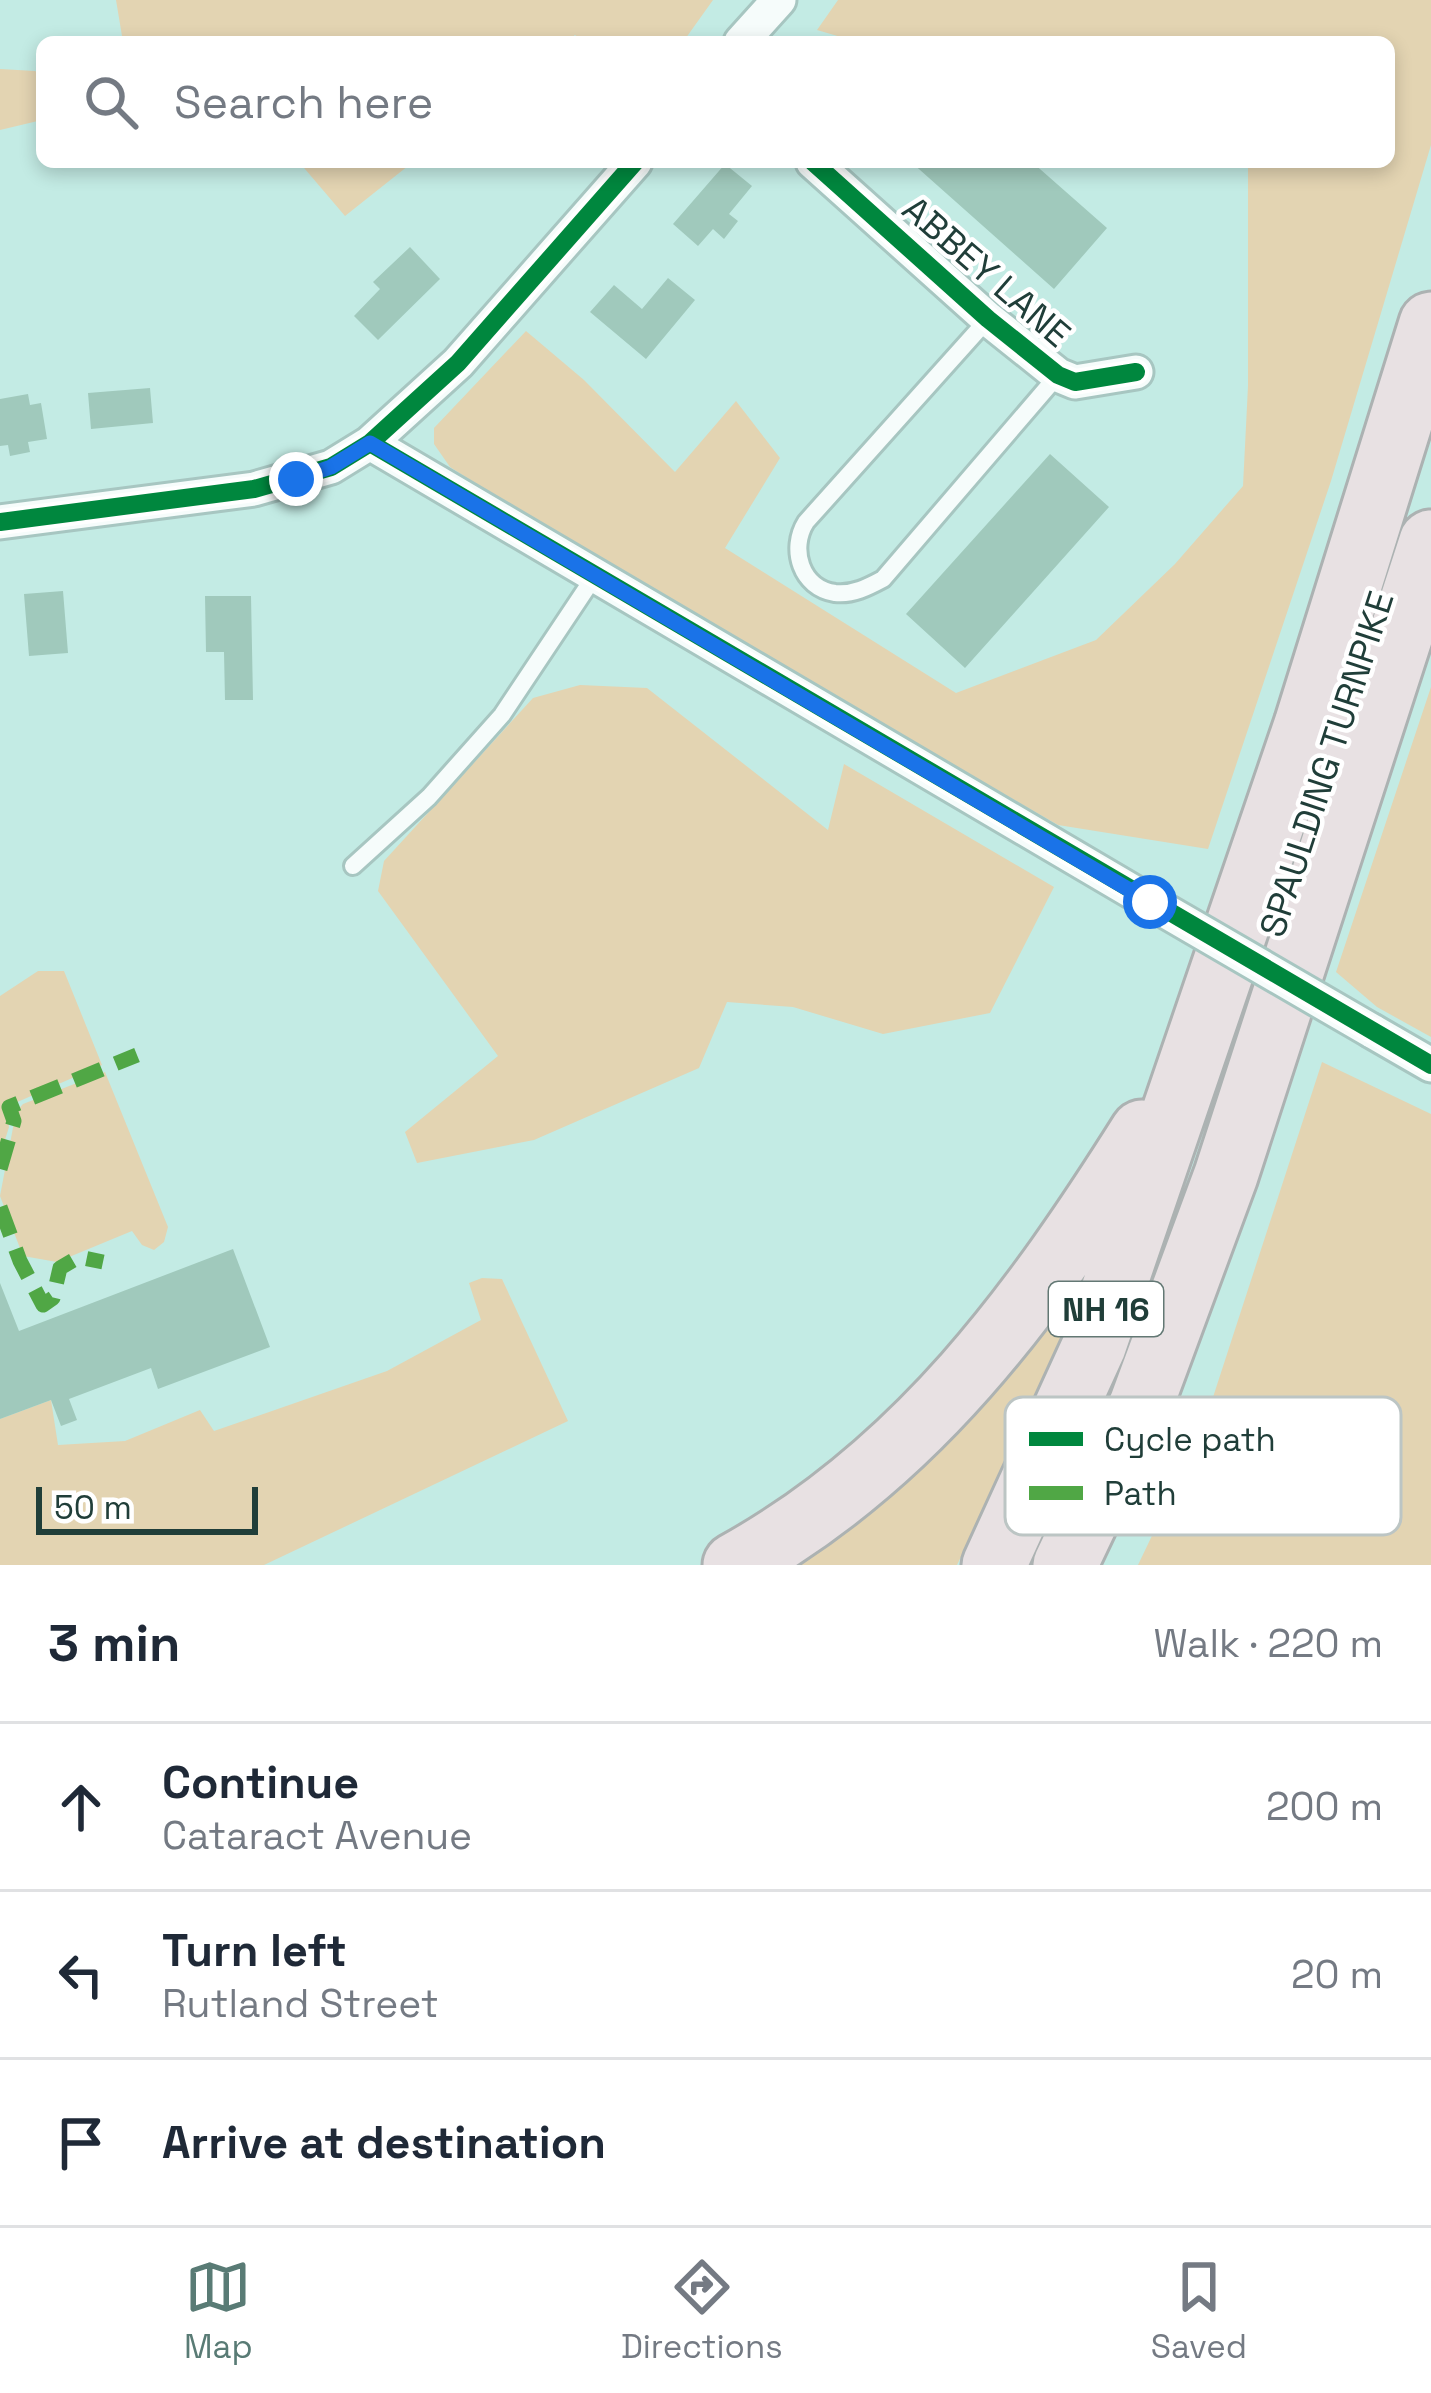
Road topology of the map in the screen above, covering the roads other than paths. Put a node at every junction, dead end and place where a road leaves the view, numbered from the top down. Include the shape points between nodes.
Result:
1 (779, 0) edge
2 (746, 36) edge
3 (630, 168) edge
4 (820, 168) edge
5 (988, 319) junction
6 (1431, 324) edge
7 (1136, 372) dead end
8 (1058, 375) junction
9 (370, 443) junction
10 (0, 522) edge
11 (1431, 542) edge
12 (594, 577) junction
13 (352, 866) dead end
14 (1197, 1045) junction
15 (1431, 1065) edge
16 (1072, 1397) edge
17 (1145, 1397) edge
18 (1009, 1535) edge
19 (1079, 1535) edge
20 (735, 1565) edge
21 (994, 1565) edge
22 (1064, 1565) edge

1 - 2 street
3 - 9 street via 458,363
4 - 5 street, ABBEY LANE
5 - 8 street, ABBEY LANE
5 - 8 lane via 806,522 798,558 820,589 861,591 883,579
6 - 14 highway, SPAULDING TURNPIKE / NH 16
7 - 8 street, ABBEY LANE via 1075,382
9 - 10 street via 331,467 254,489
9 - 12 street
11 - 17 highway, SPAULDING TURNPIKE / NH 16 via 1226,1175
12 - 13 lane via 502,715
12 - 15 street, bridge
14 - 16 highway, SPAULDING TURNPIKE / NH 16
14 - 20 highway via 1052,1271 937,1410 830,1502
18 - 21 highway, SPAULDING TURNPIKE / NH 16
19 - 22 highway, SPAULDING TURNPIKE / NH 16

